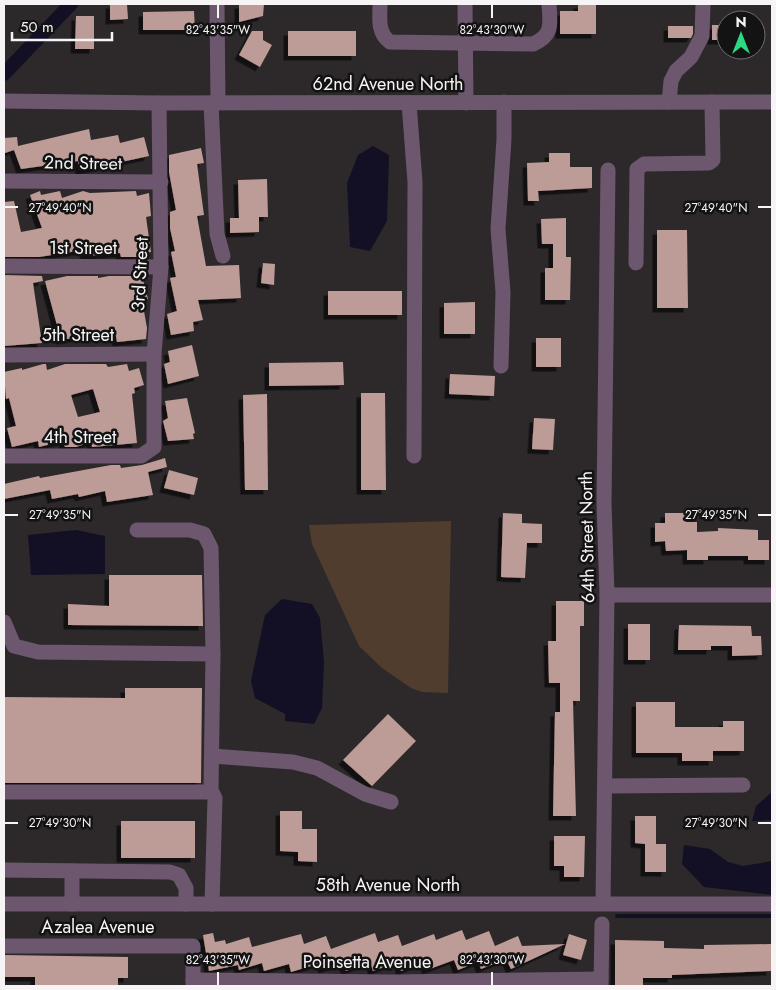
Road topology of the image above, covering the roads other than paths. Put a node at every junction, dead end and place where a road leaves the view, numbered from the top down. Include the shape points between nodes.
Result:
1 (217, 4) edge
2 (380, 4) edge
3 (465, 4) edge
4 (550, 4) edge
5 (703, 4) edge
6 (466, 44) junction
7 (8, 101) edge
8 (504, 102) junction
9 (669, 102) junction
10 (712, 102) junction
11 (772, 102) edge
12 (159, 103) junction
13 (215, 103) junction
14 (409, 103) junction
15 (466, 103) junction
16 (608, 170) dead end
17 (4, 181) edge
18 (161, 182) junction
19 (223, 256) dead end
20 (636, 263) dead end
21 (4, 266) edge
22 (161, 267) junction
23 (154, 354) junction
24 (4, 355) edge
25 (501, 366) dead end
26 (154, 446) joint
27 (4, 456) edge
28 (414, 456) dead end
29 (137, 530) dead end
30 (607, 595) junction
31 (772, 595) edge
32 (4, 622) edge
33 (213, 654) junction
34 (212, 756) junction
35 (743, 785) dead end
36 (605, 786) junction
37 (211, 790) junction
38 (4, 792) edge
39 (391, 802) dead end
40 (4, 870) edge
41 (72, 871) junction
42 (603, 903) junction
43 (4, 904) edge
44 (72, 904) junction
45 (186, 904) junction
46 (212, 904) junction
47 (772, 904) edge
48 (602, 924) dead end
49 (4, 946) edge
50 (601, 982) edge
51 (193, 983) edge
52 (495, 983) edge
53 (296, 984) edge
54 (395, 984) edge

1 - 13 street
2 - 6 street via 380,31 390,42
3 - 6 street
4 - 6 street via 550,31 544,40 534,44
5 - 9 street via 702,36 691,57 676,71 671,81
6 - 15 street
7 - 12 street, 62nd Avenue North
8 - 9 street, 62nd Avenue North
8 - 15 street, 62nd Avenue North
8 - 25 street via 498,229 503,292
9 - 10 street, 62nd Avenue North
10 - 11 street, 62nd Avenue North
10 - 20 street via 713,160 709,163 644,164 637,169
12 - 13 street, 62nd Avenue North
12 - 18 street, 3rd Street
13 - 14 street, 62nd Avenue North
13 - 19 street via 217,234
14 - 15 street, 62nd Avenue North
14 - 28 street via 415,182
16 - 30 street, 64th Street North via 604,504
17 - 18 street, 2nd Street
18 - 22 street, 3rd Street
21 - 22 street, 1st Street
22 - 23 street, 3rd Street
23 - 24 street, 5th Street
23 - 26 street, 3rd Street
26 - 27 street, 4th Street via 140,456
29 - 33 street via 190,530 204,534 211,548
30 - 31 street
30 - 36 street, 64th Street North
32 - 33 street via 14,646 38,652
33 - 34 street
34 - 37 street
34 - 39 street via 293,762 317,768 365,794
35 - 36 street
36 - 42 street, 64th Street North
37 - 38 street
37 - 46 street via 215,798
40 - 41 street
41 - 44 street
41 - 45 street via 170,872 179,875 186,888
42 - 46 street, 58th Avenue North
42 - 47 street, 58th Avenue North
43 - 44 street, 58th Avenue North
44 - 45 street, 58th Avenue North
45 - 46 street, 58th Avenue North
48 - 50 street
49 - 51 street, Azalea Avenue via 193,946
50 - 52 street, Poinsetta Avenue
51 - 53 street, Poinsetta Avenue
52 - 54 street, Poinsetta Avenue
53 - 54 street, Poinsetta Avenue

